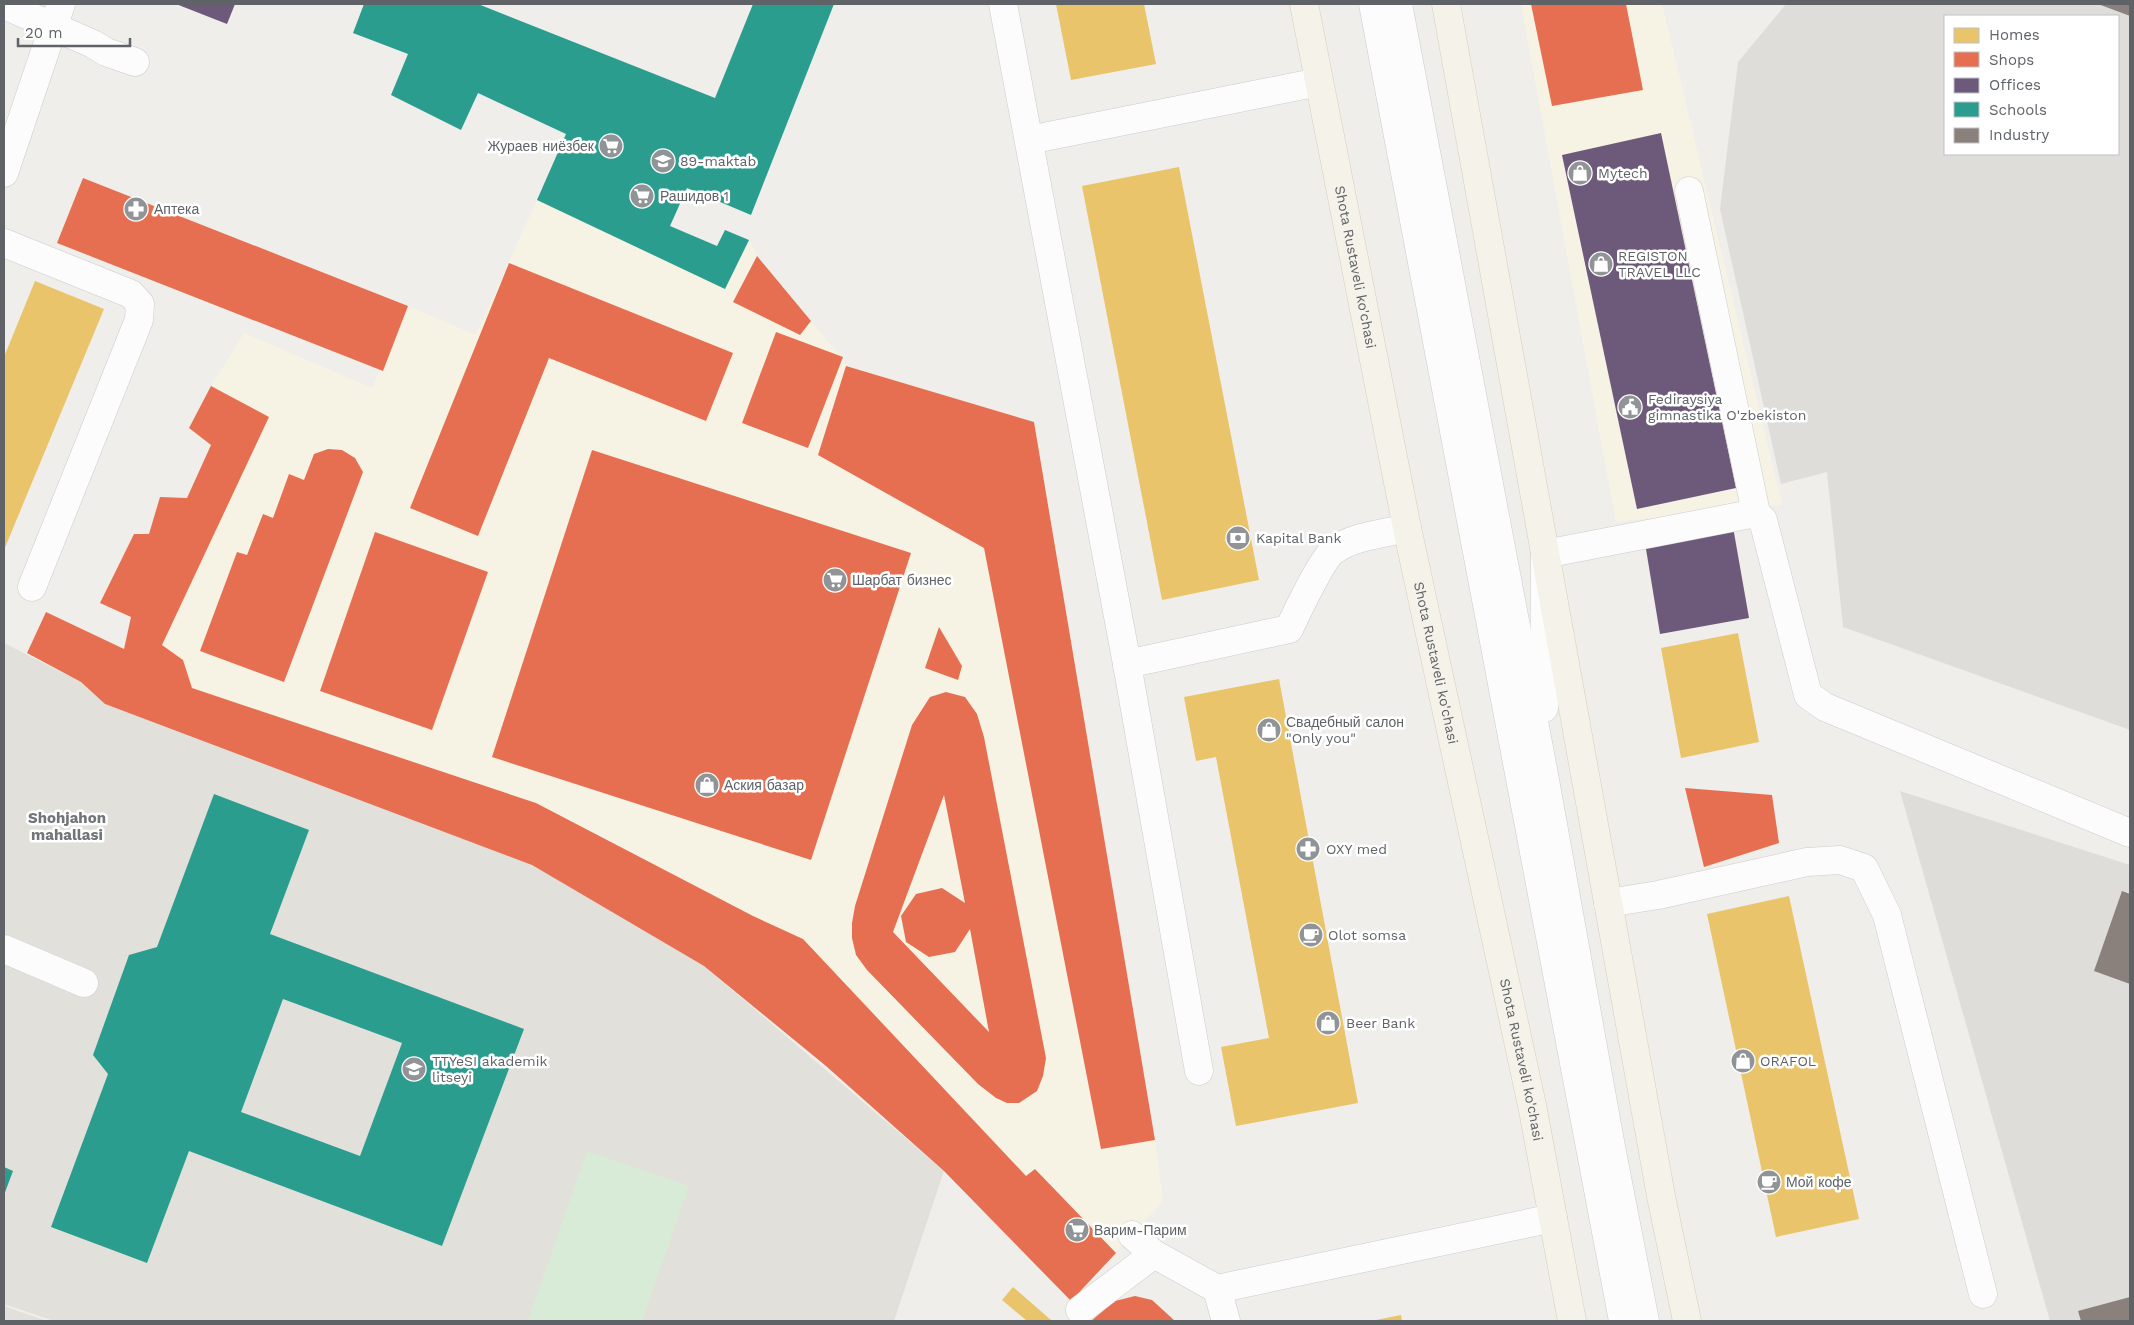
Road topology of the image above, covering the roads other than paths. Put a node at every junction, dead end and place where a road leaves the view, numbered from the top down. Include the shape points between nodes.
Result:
1 (1003, 4) edge
2 (1304, 4) edge
3 (1373, 4) edge
4 (1398, 4) edge
5 (1446, 4) edge
6 (4, 5) edge
7 (58, 15) edge
8 (93, 44) junction
9 (45, 55) junction
10 (135, 62) dead end
11 (1319, 82) junction
12 (1028, 140) junction
13 (4, 173) edge
14 (1689, 192) dead end
15 (4, 243) edge
16 (1756, 513) junction
17 (1407, 528) junction
18 (1545, 554) junction
19 (32, 588) dead end
20 (1127, 664) junction
21 (1543, 769) junction
22 (2130, 834) edge
23 (1608, 903) junction
24 (4, 949) edge
25 (84, 983) dead end
26 (1199, 1070) dead end
27 (1554, 1218) junction
28 (1132, 1235) dead end
29 (1154, 1254) junction
30 (1217, 1289) junction
31 (1983, 1294) dead end
32 (1080, 1310) dead end
33 (1226, 1321) edge
34 (1572, 1321) edge
35 (1623, 1321) edge
36 (1645, 1321) edge
37 (1686, 1321) edge

1 - 12 street
2 - 11 main road, Shota Rustaveli ko'chasi
3 - 35 street
4 - 21 street
5 - 18 main road
6 - 7 street
7 - 8 street
7 - 9 street
8 - 9 street
8 - 10 street
9 - 13 street
11 - 12 street
11 - 17 main road, Shota Rustaveli ko'chasi
12 - 20 street
14 - 16 street
15 - 19 street via 130,294 140,304 139,320
16 - 18 street
16 - 22 street via 1763,520 1808,695 1825,707
17 - 20 street via 1360,538 1331,552 1289,629
17 - 27 main road, Shota Rustaveli ko'chasi
18 - 21 street
18 - 23 main road
20 - 26 street
21 - 36 street
23 - 31 street via 1807,862 1840,860 1864,868 1887,914
23 - 37 main road
24 - 25 street
27 - 30 street
27 - 34 main road, Shota Rustaveli ko'chasi
28 - 29 street
29 - 30 street
29 - 32 street
30 - 33 street

